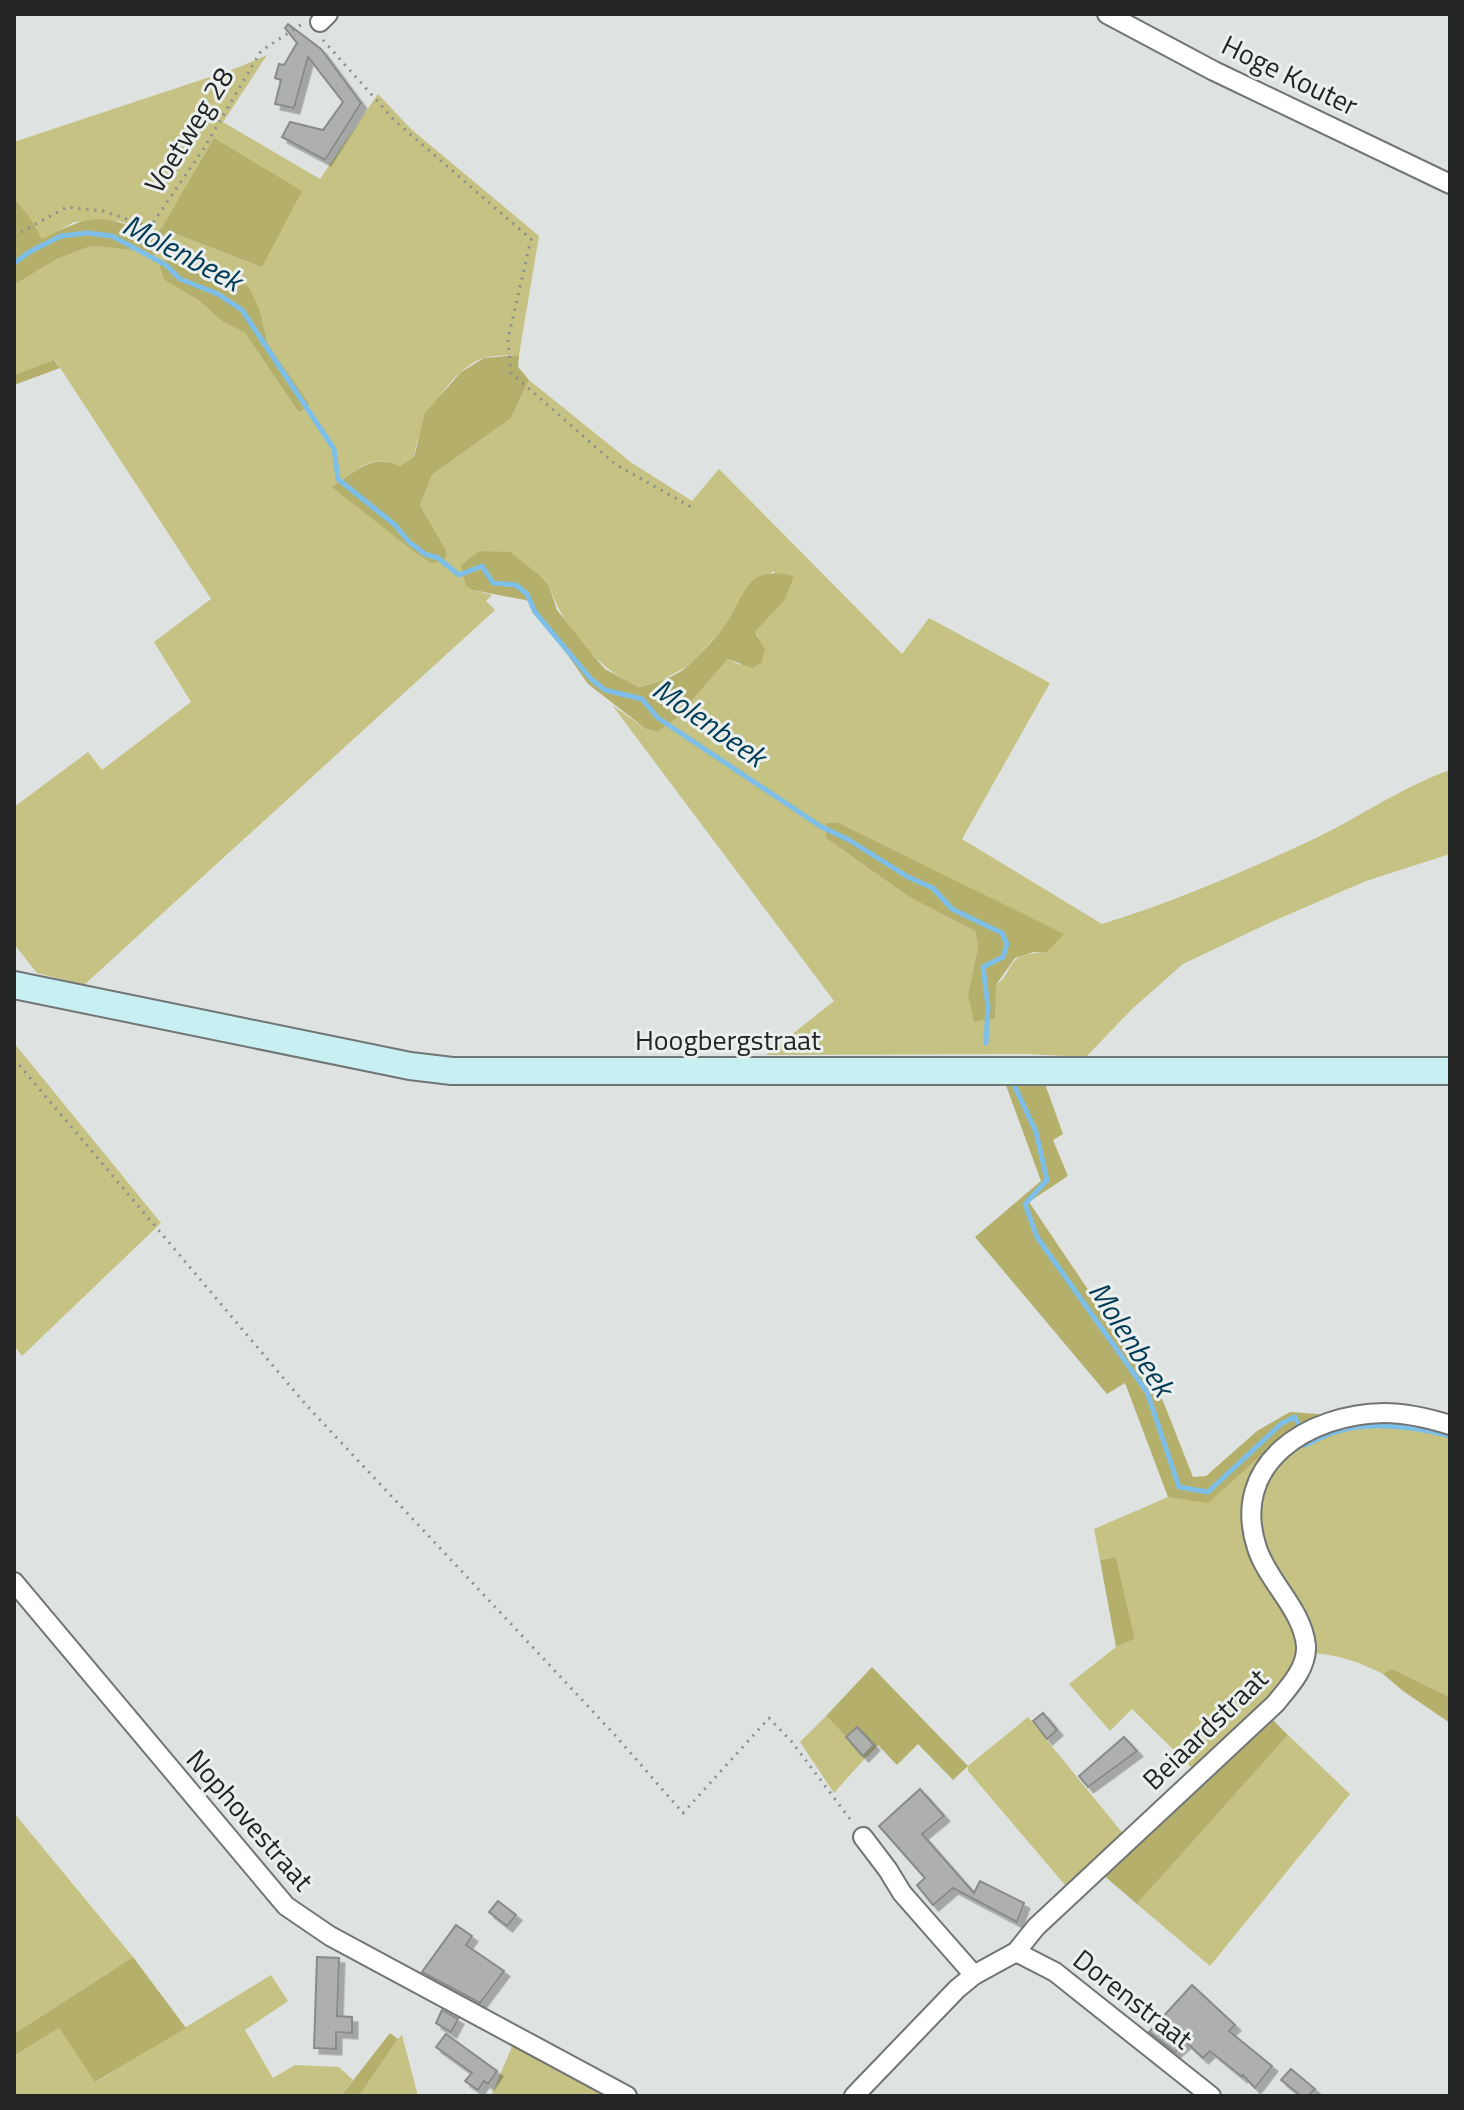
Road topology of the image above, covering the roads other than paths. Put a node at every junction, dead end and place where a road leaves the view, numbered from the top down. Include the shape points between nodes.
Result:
1 (1107, 14) edge
2 (1450, 184) edge
3 (14, 985) edge
4 (1450, 1071) edge
5 (1450, 1425) edge
6 (14, 1582) edge
7 (863, 1837) road end
8 (1016, 1952) junction
9 (974, 1975) junction
10 (627, 2096) edge
11 (854, 2096) edge
12 (1211, 2096) edge

1 - 2 street, Hoge Kouter
3 - 4 street, Hoogbergstraat via 452,1071
5 - 8 street, Beiaardstraat via 1414,1415 1371,1415 1326,1424 1277,1451 1259,1474 1252,1526 1257,1550 1297,1619 1306,1646 1302,1668 1275,1704 1036,1927
6 - 10 street, Nophovestraat via 286,1906 330,1936
7 - 9 street via 902,1893
8 - 9 street, Beiaardstraat
8 - 12 street, Dorenstraat via 1055,1972
9 - 11 street, Beiaardstraat

